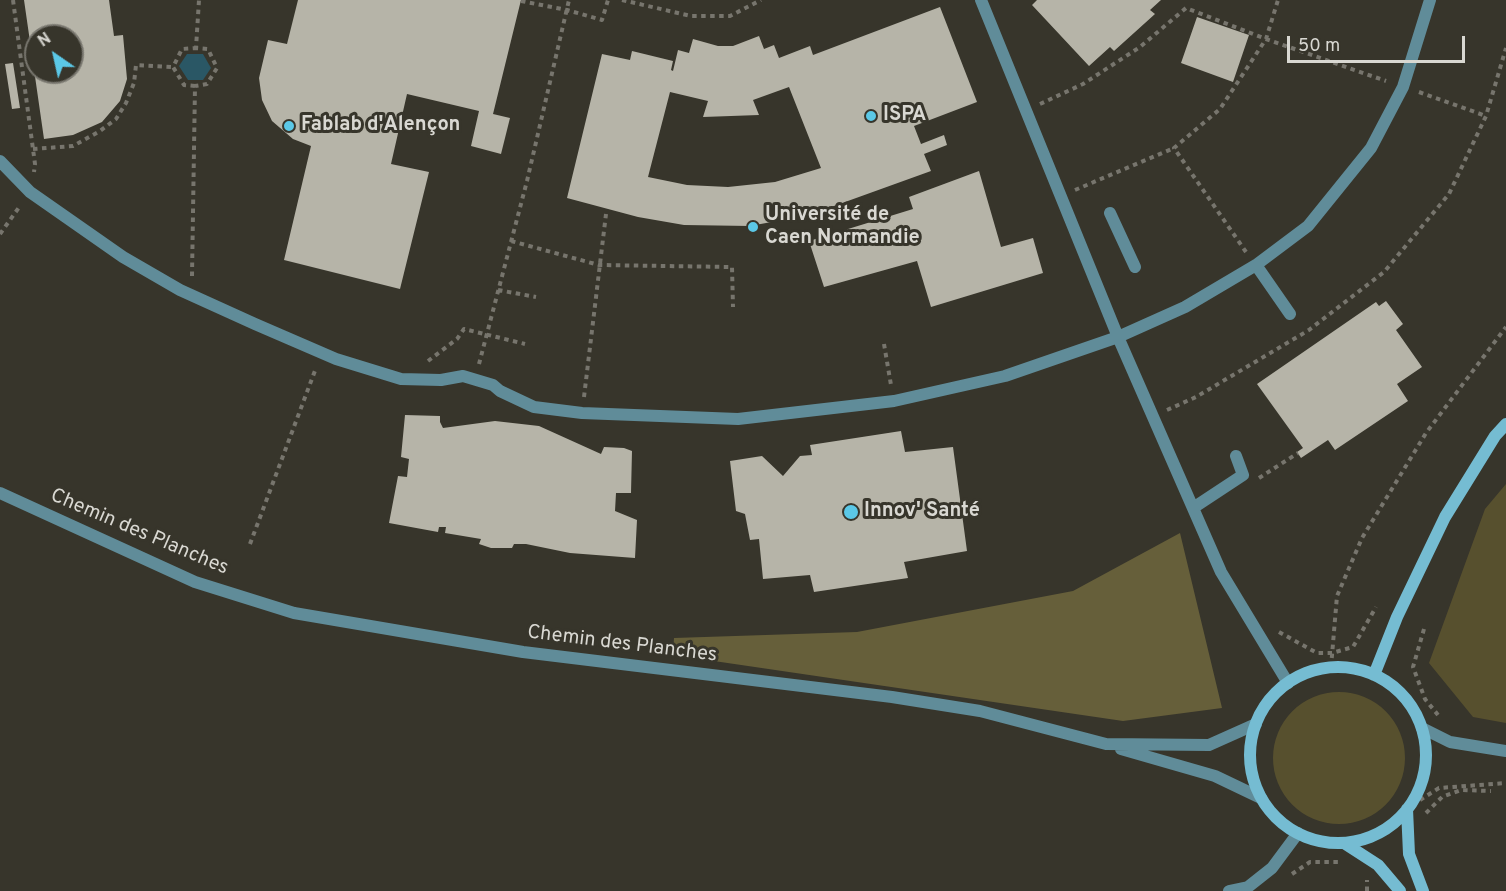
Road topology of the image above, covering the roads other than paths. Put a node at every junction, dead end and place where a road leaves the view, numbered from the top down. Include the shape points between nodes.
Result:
1 (981, 0) edge
2 (1430, 0) edge
3 (0, 161) edge
4 (1110, 213) dead end
5 (1256, 265) junction
6 (1135, 267) dead end
7 (1290, 314) dead end
8 (1118, 337) junction
9 (1506, 424) edge
10 (1236, 456) dead end
11 (0, 493) edge
12 (1193, 508) junction
13 (1374, 675) junction
14 (1288, 683) junction
15 (1256, 724) junction
16 (1422, 728) junction
17 (1106, 744) junction
18 (1506, 751) edge
19 (1261, 798) junction
20 (1407, 809) junction
21 (1298, 834) junction
22 (1344, 843) junction
23 (1229, 891) edge
24 (1400, 891) edge
25 (1423, 891) edge

1 - 8 street
2 - 5 street via 1403,87 1371,148 1308,226
3 - 8 street via 30,192 123,257 180,290 323,353 400,379 463,376 493,385 534,407 582,413 738,419 894,401 1005,376
4 - 6 street
5 - 7 street
5 - 8 street via 1185,307
8 - 12 street
9 - 13 main road via 1444,517
10 - 12 street via 1243,476
11 - 17 street, Chemin des Planches via 195,582 294,613 523,652 980,711
12 - 14 street via 1221,572
13 - 14 main road via 1353,668 1331,667 1308,672
13 - 16 main road via 1395,688 1411,706
14 - 15 main road via 1269,701
15 - 17 street, Chemin des Planches via 1209,745
15 - 19 main road via 1250,749 1252,774
16 - 18 street via 1450,742
16 - 20 main road via 1426,752 1422,782
17 - 19 street via 1215,776
19 - 21 main road via 1270,812
20 - 22 main road via 1385,829
20 - 25 main road via 1409,854
21 - 22 main road
21 - 23 street via 1272,868 1248,887
22 - 24 main road via 1378,865

